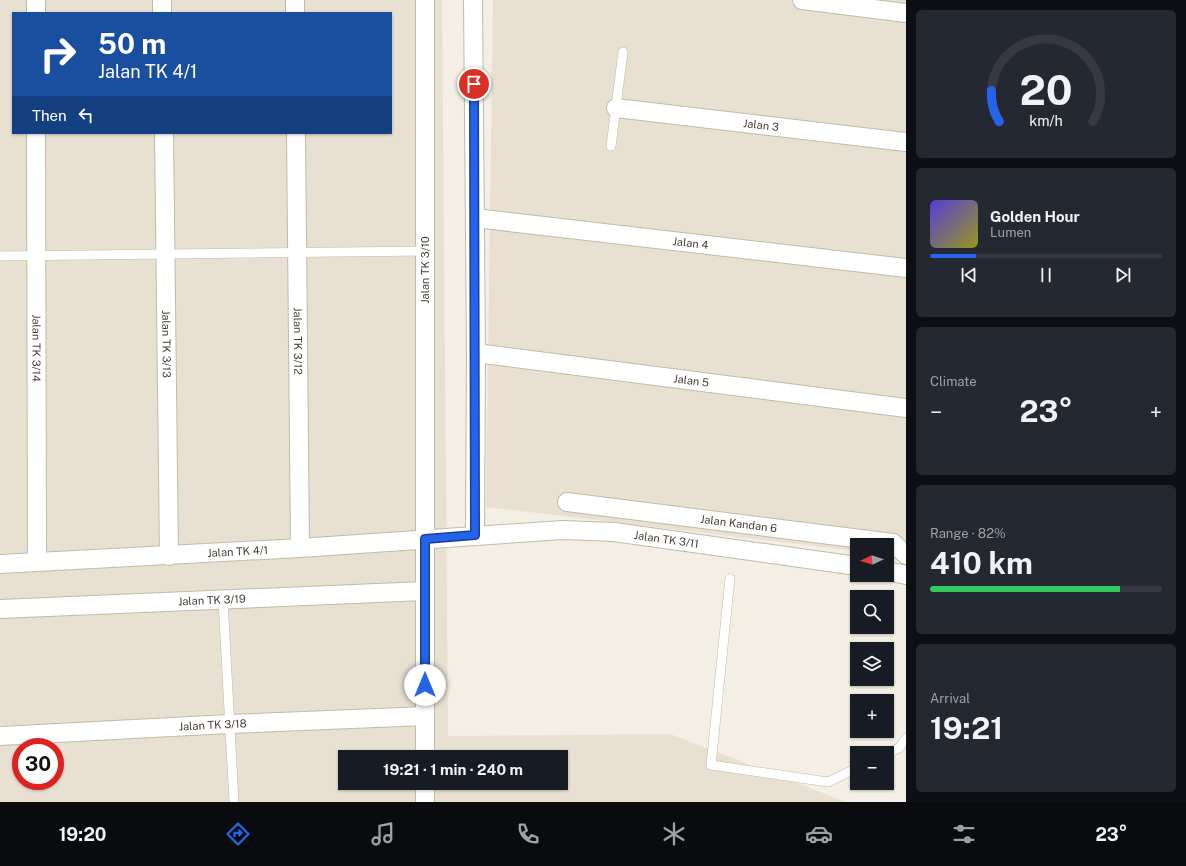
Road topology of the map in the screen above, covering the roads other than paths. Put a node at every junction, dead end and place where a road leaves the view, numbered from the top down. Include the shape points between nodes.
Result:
1 (36, 0) edge
2 (162, 0) edge
3 (295, 0) edge
4 (424, 0) edge
5 (473, 0) edge
6 (802, 0) edge
7 (36, 12) edge
8 (162, 12) edge
9 (295, 12) edge
10 (906, 13) edge
11 (623, 52) dead end
12 (616, 108) junction
13 (36, 134) edge
14 (164, 134) edge
15 (296, 134) edge
16 (906, 142) edge
17 (611, 146) dead end
18 (475, 218) junction
19 (425, 251) junction
20 (298, 252) junction
21 (165, 254) junction
22 (0, 256) edge
23 (36, 256) junction
24 (906, 268) edge
25 (476, 353) junction
26 (906, 408) edge
27 (567, 502) dead end
28 (475, 535) junction
29 (425, 539) junction
30 (300, 548) junction
31 (906, 555) edge
32 (169, 556) junction
33 (37, 562) junction
34 (0, 564) edge
35 (850, 565) edge
36 (894, 572) edge
37 (906, 575) edge
38 (730, 578) dead end
39 (424, 591) junction
40 (223, 600) junction
41 (0, 609) edge
42 (425, 716) junction
43 (229, 724) junction
44 (0, 736) edge
45 (906, 738) edge
46 (425, 750) edge
47 (894, 750) edge
48 (850, 771) edge
49 (425, 790) edge
50 (234, 802) edge
51 (425, 802) edge

1 - 7 street
2 - 8 street
3 - 9 street
4 - 19 street, Jalan TK 3/10
5 - 18 street
6 - 10 street
11 - 12 lane
12 - 16 street, Jalan 3
12 - 17 lane
13 - 23 street, Jalan TK 3/14
14 - 21 street, Jalan TK 3/13
15 - 20 street, Jalan TK 3/12
18 - 24 street, Jalan 4
18 - 25 street
19 - 20 lane
19 - 29 street, Jalan TK 3/10
20 - 21 lane
20 - 30 street, Jalan TK 3/12
21 - 23 lane
21 - 32 street, Jalan TK 3/13
22 - 23 lane
23 - 33 street, Jalan TK 3/14
25 - 26 street, Jalan 5
25 - 28 street
27 - 31 street, Jalan Kandan 6 via 893,543
28 - 29 street, Jalan TK 4/1
28 - 35 street, Jalan TK 3/11 via 563,530 614,532
29 - 30 street, Jalan TK 4/1
29 - 39 street, Jalan TK 3/10
30 - 32 street, Jalan TK 4/1
32 - 33 street, Jalan TK 4/1
33 - 34 street, Jalan TK 4/1
36 - 37 street
38 - 48 lane via 711,765 828,782
39 - 40 street, Jalan TK 3/19
39 - 42 street, Jalan TK 3/10
40 - 41 street, Jalan TK 3/19
40 - 43 lane
42 - 43 street, Jalan TK 3/18
42 - 46 street, Jalan TK 3/10
43 - 44 street, Jalan TK 3/18
43 - 50 lane
45 - 47 lane
49 - 51 street

